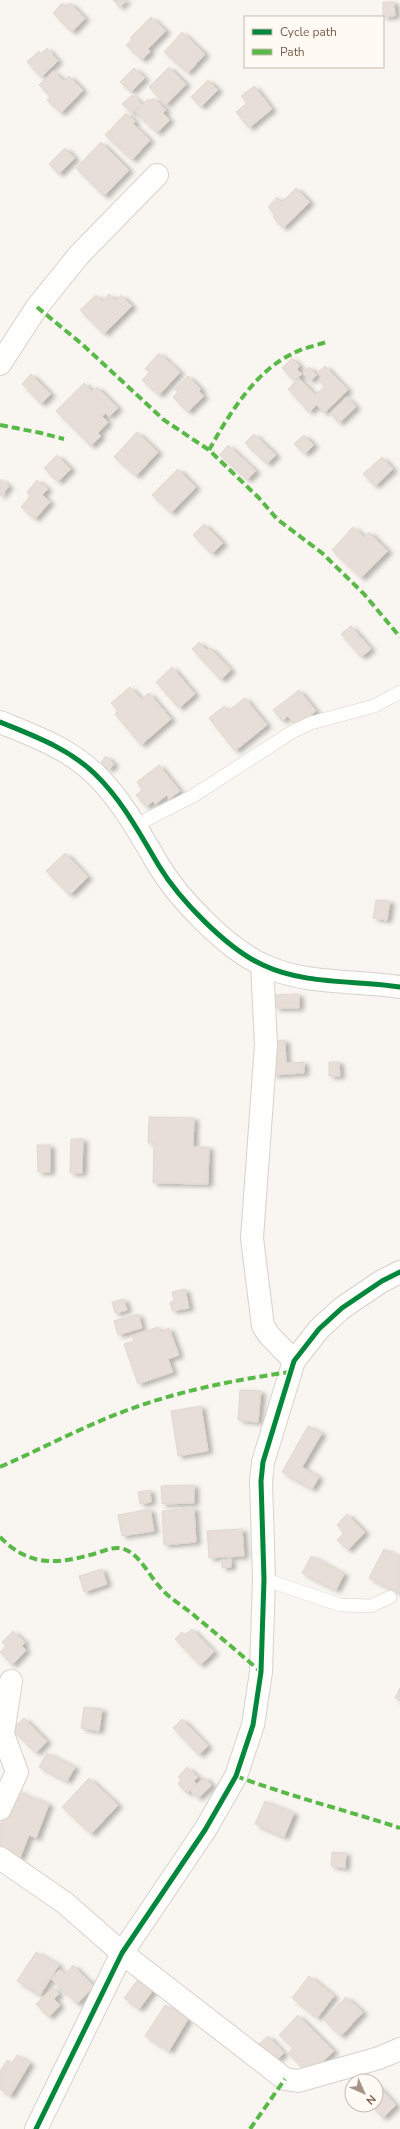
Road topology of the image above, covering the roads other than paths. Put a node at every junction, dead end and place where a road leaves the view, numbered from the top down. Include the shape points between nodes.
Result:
1 (157, 175) dead end
2 (0, 364) edge
3 (400, 692) edge
4 (0, 722) edge
5 (136, 825) junction
6 (262, 965) junction
7 (400, 987) edge
8 (400, 1272) edge
9 (294, 1361) junction
10 (264, 1578) junction
11 (390, 1596) dead end
12 (11, 1681) dead end
13 (0, 1809) edge
14 (0, 1858) edge
15 (122, 1953) junction
16 (400, 2049) edge
17 (36, 2129) edge

1 - 2 street via 79,256 38,307
3 - 5 lane via 374,706 311,723 292,732 193,796
4 - 5 street via 59,747 79,761 110,791
5 - 6 street via 160,867 203,919 234,946
6 - 7 street via 279,972 322,980
6 - 9 street via 266,1045 252,1238 263,1326
8 - 9 street via 342,1308 319,1330
9 - 10 street via 263,1462 261,1481
10 - 11 lane via 340,1605 371,1606
10 - 15 street via 261,1672 253,1725 236,1776 205,1830
12 - 13 street via 3,1734 17,1772
14 - 15 street via 65,1903
15 - 16 street via 285,2079 298,2080 379,2058
15 - 17 street

